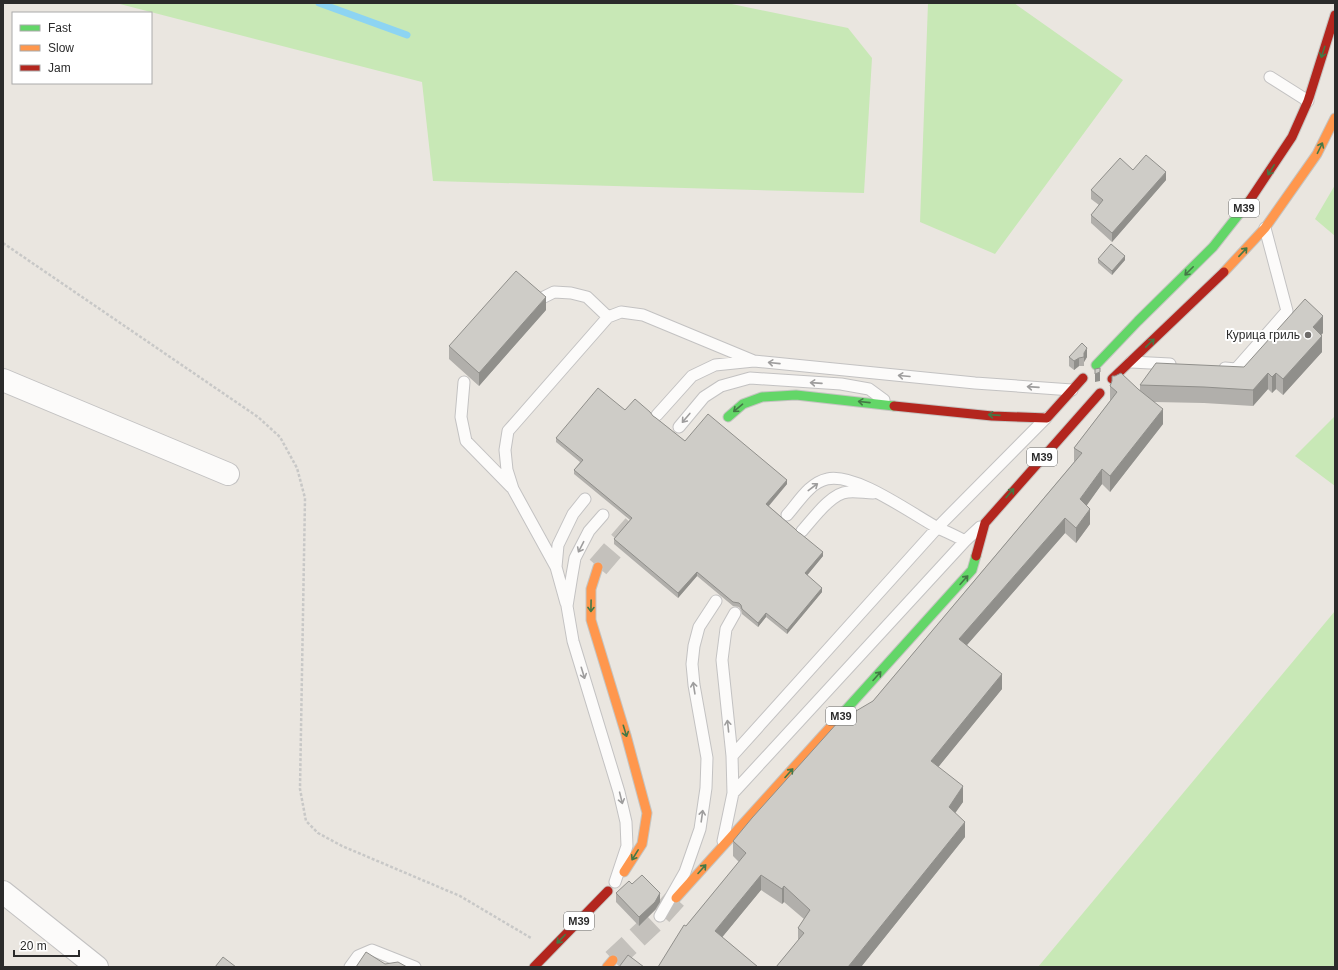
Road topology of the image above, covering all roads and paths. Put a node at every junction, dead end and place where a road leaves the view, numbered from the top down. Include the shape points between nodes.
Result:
1 (1335, 15) edge
2 (1270, 77) dead end
3 (1308, 101) junction
4 (1335, 118) edge
5 (1265, 228) junction
6 (3, 243) edge
7 (542, 298) edge
8 (608, 317) junction
9 (754, 361) junction
10 (1131, 362) junction
11 (1096, 365) dead end
12 (1184, 365) edge
13 (1214, 367) edge
14 (1083, 378) dead end
15 (1112, 379) edge
16 (3, 380) edge
17 (464, 382) dead end
18 (1072, 390) junction
19 (1100, 392) dead end
20 (891, 405) junction
21 (657, 415) dead end
22 (728, 417) dead end
23 (1046, 418) junction
24 (679, 427) dead end
25 (228, 474) dead end
26 (513, 489) junction
27 (878, 493) junction
28 (585, 499) dead end
29 (603, 515) dead end
30 (787, 515) dead end
31 (985, 523) junction
32 (938, 528) junction
33 (802, 531) dead end
34 (965, 541) junction
35 (556, 567) junction
36 (598, 568) tunnel mouth
37 (716, 601) dead end
38 (567, 606) junction
39 (735, 613) dead end
40 (732, 756) junction
41 (733, 793) junction
42 (722, 847) junction
43 (624, 872) dead end
44 (615, 882) dead end
45 (608, 891) dead end
46 (3, 892) edge
47 (676, 898) tunnel mouth
48 (660, 916) dead end
49 (550, 950) junction
50 (614, 960) tunnel mouth
51 (97, 967) edge
52 (350, 967) edge
53 (415, 967) edge
54 (534, 967) edge
55 (607, 967) edge

1 -> 3 highway, M39
2 - 3 lane
3 -> 11 highway, M39 via 1292,137 1257,191 1213,247
5 -> 4 highway, M39 via 1317,154
10 -> 5 highway, M39
5 - 13 lane via 1287,311 1236,369
6 - 49 path via 258,417 280,437 297,468 305,498 300,789 306,821 318,833 342,846 460,896
7 - 8 lane via 554,292 587,297
8 - 9 lane via 621,312 643,315
8 - 26 lane via 508,431 504,450
18 -> 9 lane
9 - 21 lane via 715,365 692,376
10 - 12 lane
10 - 15 highway, M39
14 - 18 highway
16 - 25 street
17 - 26 lane via 461,417 466,441
18 - 23 highway
31 -> 19 highway, M39
20 -> 22 highway via 796,394 762,397 743,404
23 -> 20 highway via 992,416
20 -> 24 lane via 869,390 840,384 750,378 721,386 704,397
23 - 32 lane
26 - 35 lane
30 -> 27 lane via 812,486 827,479 843,479
27 - 32 lane
27 - 33 lane via 847,492 835,498 824,506
28 - 35 lane via 573,514 558,545
29 -> 38 lane via 589,531 575,558
31 - 34 lane
42 -> 31 highway, M39 via 972,570
32 - 34 lane
32 - 40 lane
34 - 41 lane
35 - 38 lane
36 -> 43 highway via 592,589 591,620 647,813 642,844
48 -> 37 lane via 685,872 700,829 707,758 692,664 699,627
38 -> 44 lane via 573,641 626,822 626,846
40 -> 39 lane via 722,660 726,629
40 - 41 lane
41 - 42 lane
47 -> 42 highway, M39
45 -> 49 highway, M39
46 - 51 street
49 - 54 highway
50 - 55 highway
52 - 53 lane via 358,956 372,950

